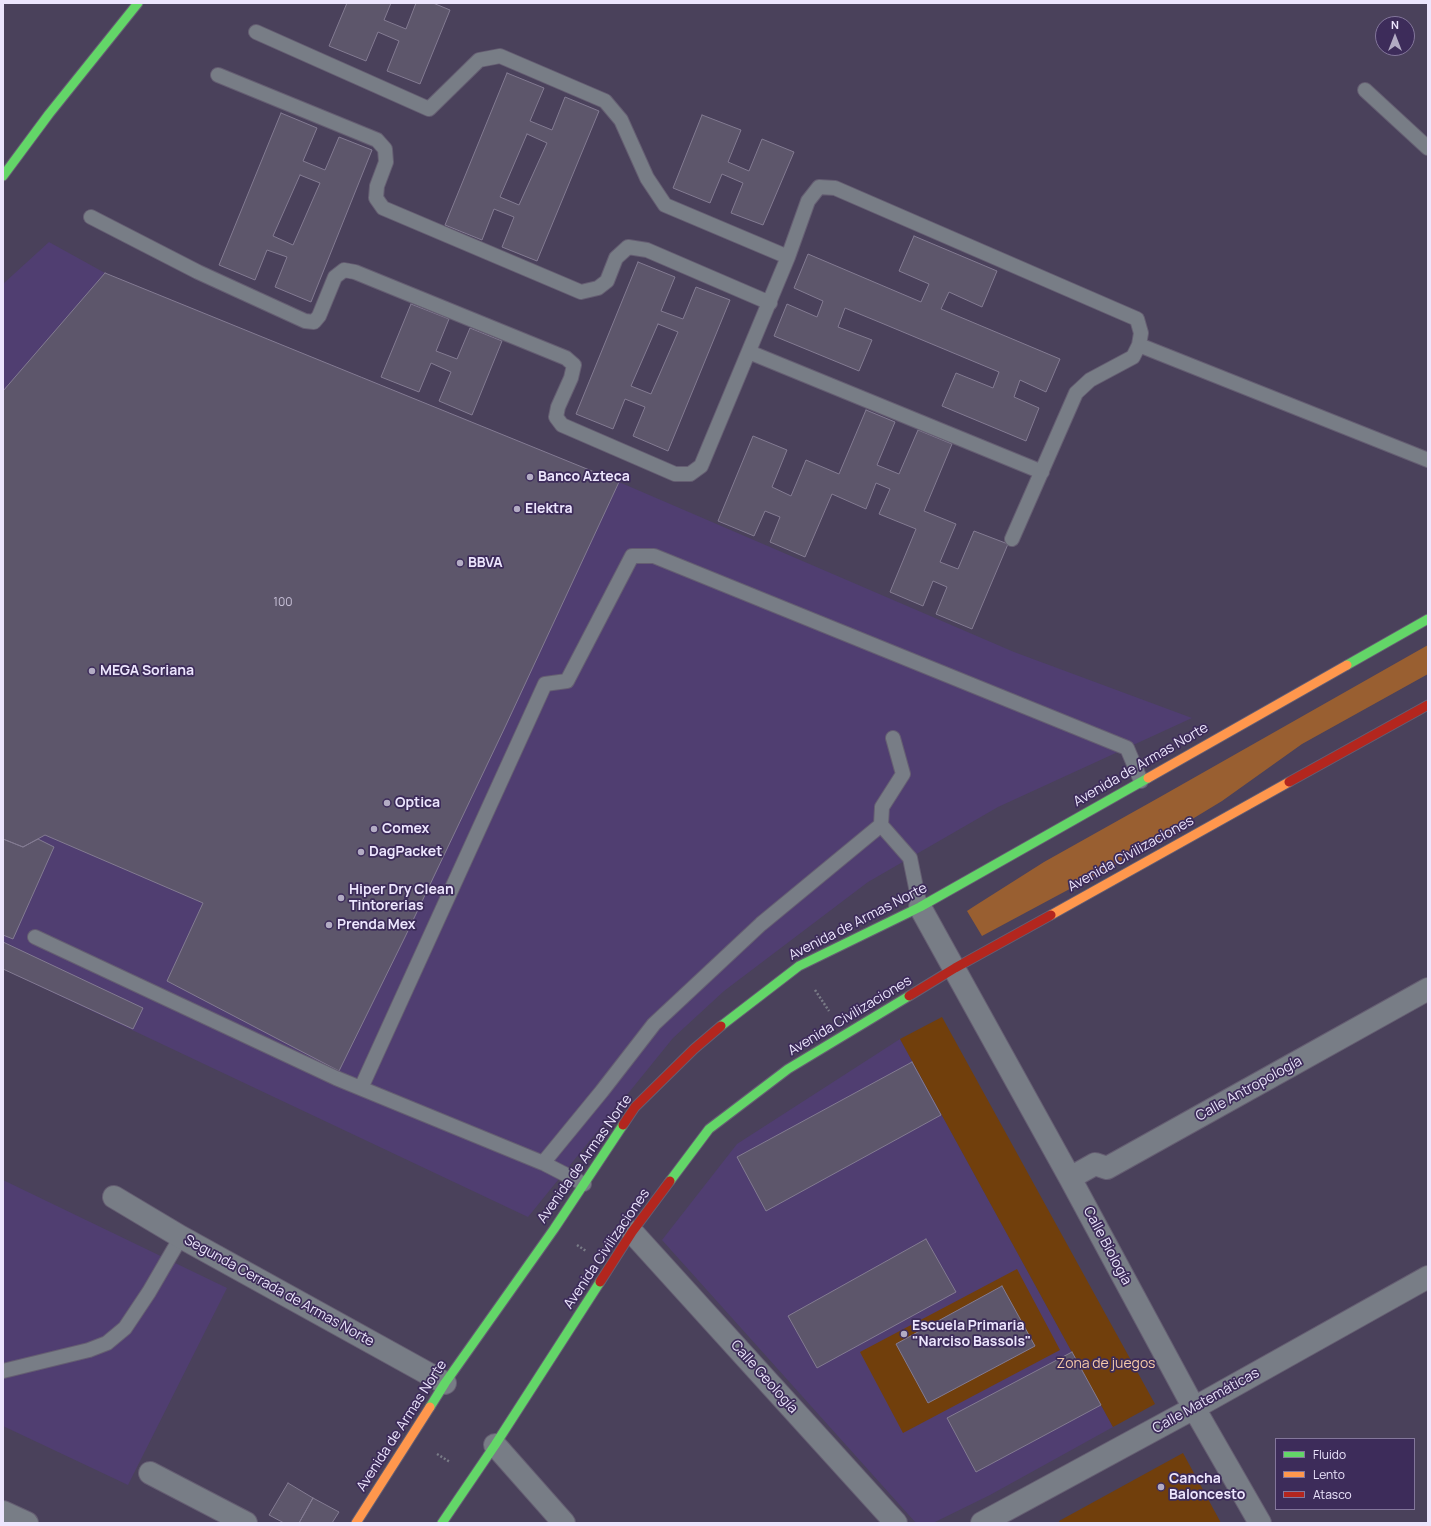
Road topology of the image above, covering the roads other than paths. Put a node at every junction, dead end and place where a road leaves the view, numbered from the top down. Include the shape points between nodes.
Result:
1 (138, 3) edge
2 (256, 32) dead end
3 (218, 75) dead end
4 (1365, 90) dead end
5 (1428, 148) edge
6 (3, 176) edge
7 (92, 217) dead end
8 (788, 257) junction
9 (770, 303) junction
10 (1139, 345) junction
11 (749, 352) junction
12 (1428, 460) edge
13 (1042, 472) junction
14 (1012, 539) dead end
15 (1428, 619) edge
16 (1428, 705) edge
17 (893, 738) dead end
18 (1141, 781) junction
19 (881, 825) junction
20 (920, 907) junction
21 (35, 937) dead end
22 (955, 968) junction
23 (1428, 989) edge
24 (361, 1088) junction
25 (543, 1163) junction
26 (1070, 1178) junction
27 (584, 1184) junction
28 (114, 1197) dead end
29 (632, 1232) junction
30 (181, 1236) junction
31 (1428, 1277) edge
32 (3, 1371) edge
33 (445, 1383) junction
34 (1194, 1408) junction
35 (495, 1445) junction
36 (150, 1474) dead end
37 (3, 1512) edge
38 (27, 1523) edge
39 (246, 1523) edge
40 (356, 1523) edge
41 (442, 1523) edge
42 (564, 1523) edge
43 (896, 1523) edge
44 (982, 1523) edge
45 (1260, 1523) edge

1 - 6 main road
2 - 8 lane via 429,109 479,60 500,56 605,101 621,120 647,178 665,205
3 - 9 lane via 377,140 385,149 386,162 377,186 376,198 383,208 582,292 598,288 607,281 616,258 628,247 647,250
4 - 5 lane
7 - 11 lane via 198,272 306,321 314,322 336,277 344,270 355,272 566,358 574,365 558,407 556,417 562,425 674,474 690,474 702,466
8 - 9 lane
8 - 10 lane via 808,201 819,187 835,188 1137,319 1141,333
9 - 11 lane
10 - 12 lane
10 - 13 lane via 1132,357 1090,380 1076,393
11 - 13 lane
13 - 14 lane
15 - 18 main road, Avenida de Armas Norte
16 - 22 main road, Avenida Civilizaciones
17 - 19 lane via 903,774 882,807
18 - 20 main road, Avenida de Armas Norte
18 - 24 lane via 1127,748 654,556 632,556 567,681 545,684
19 - 20 lane via 910,858
19 - 25 lane via 761,924 654,1024
20 - 22 street, Calle Biología
20 - 27 main road, Avenida de Armas Norte via 798,966 732,1016 635,1107
21 - 24 lane
22 - 26 street, Calle Biología
22 - 29 main road, Avenida Civilizaciones via 788,1069 709,1129
23 - 26 street, Calle Antropología via 1107,1168 1095,1164
24 - 25 lane
25 - 27 lane
26 - 34 street, Calle Biología
27 - 33 main road, Avenida de Armas Norte
28 - 30 street, Segunda Cerrada de Armas Norte
29 - 35 main road, Avenida Civilizaciones
29 - 43 street, Calle Geología
30 - 32 lane via 149,1292 124,1328 107,1343 89,1350
30 - 33 street, Segunda Cerrada de Armas Norte
31 - 34 street, Calle Matemáticas
33 - 40 main road, Avenida de Armas Norte
34 - 44 street, Calle Matemáticas
34 - 45 street, Calle Biología
35 - 41 main road, Avenida Civilizaciones
35 - 42 street
36 - 39 street
37 - 38 street

